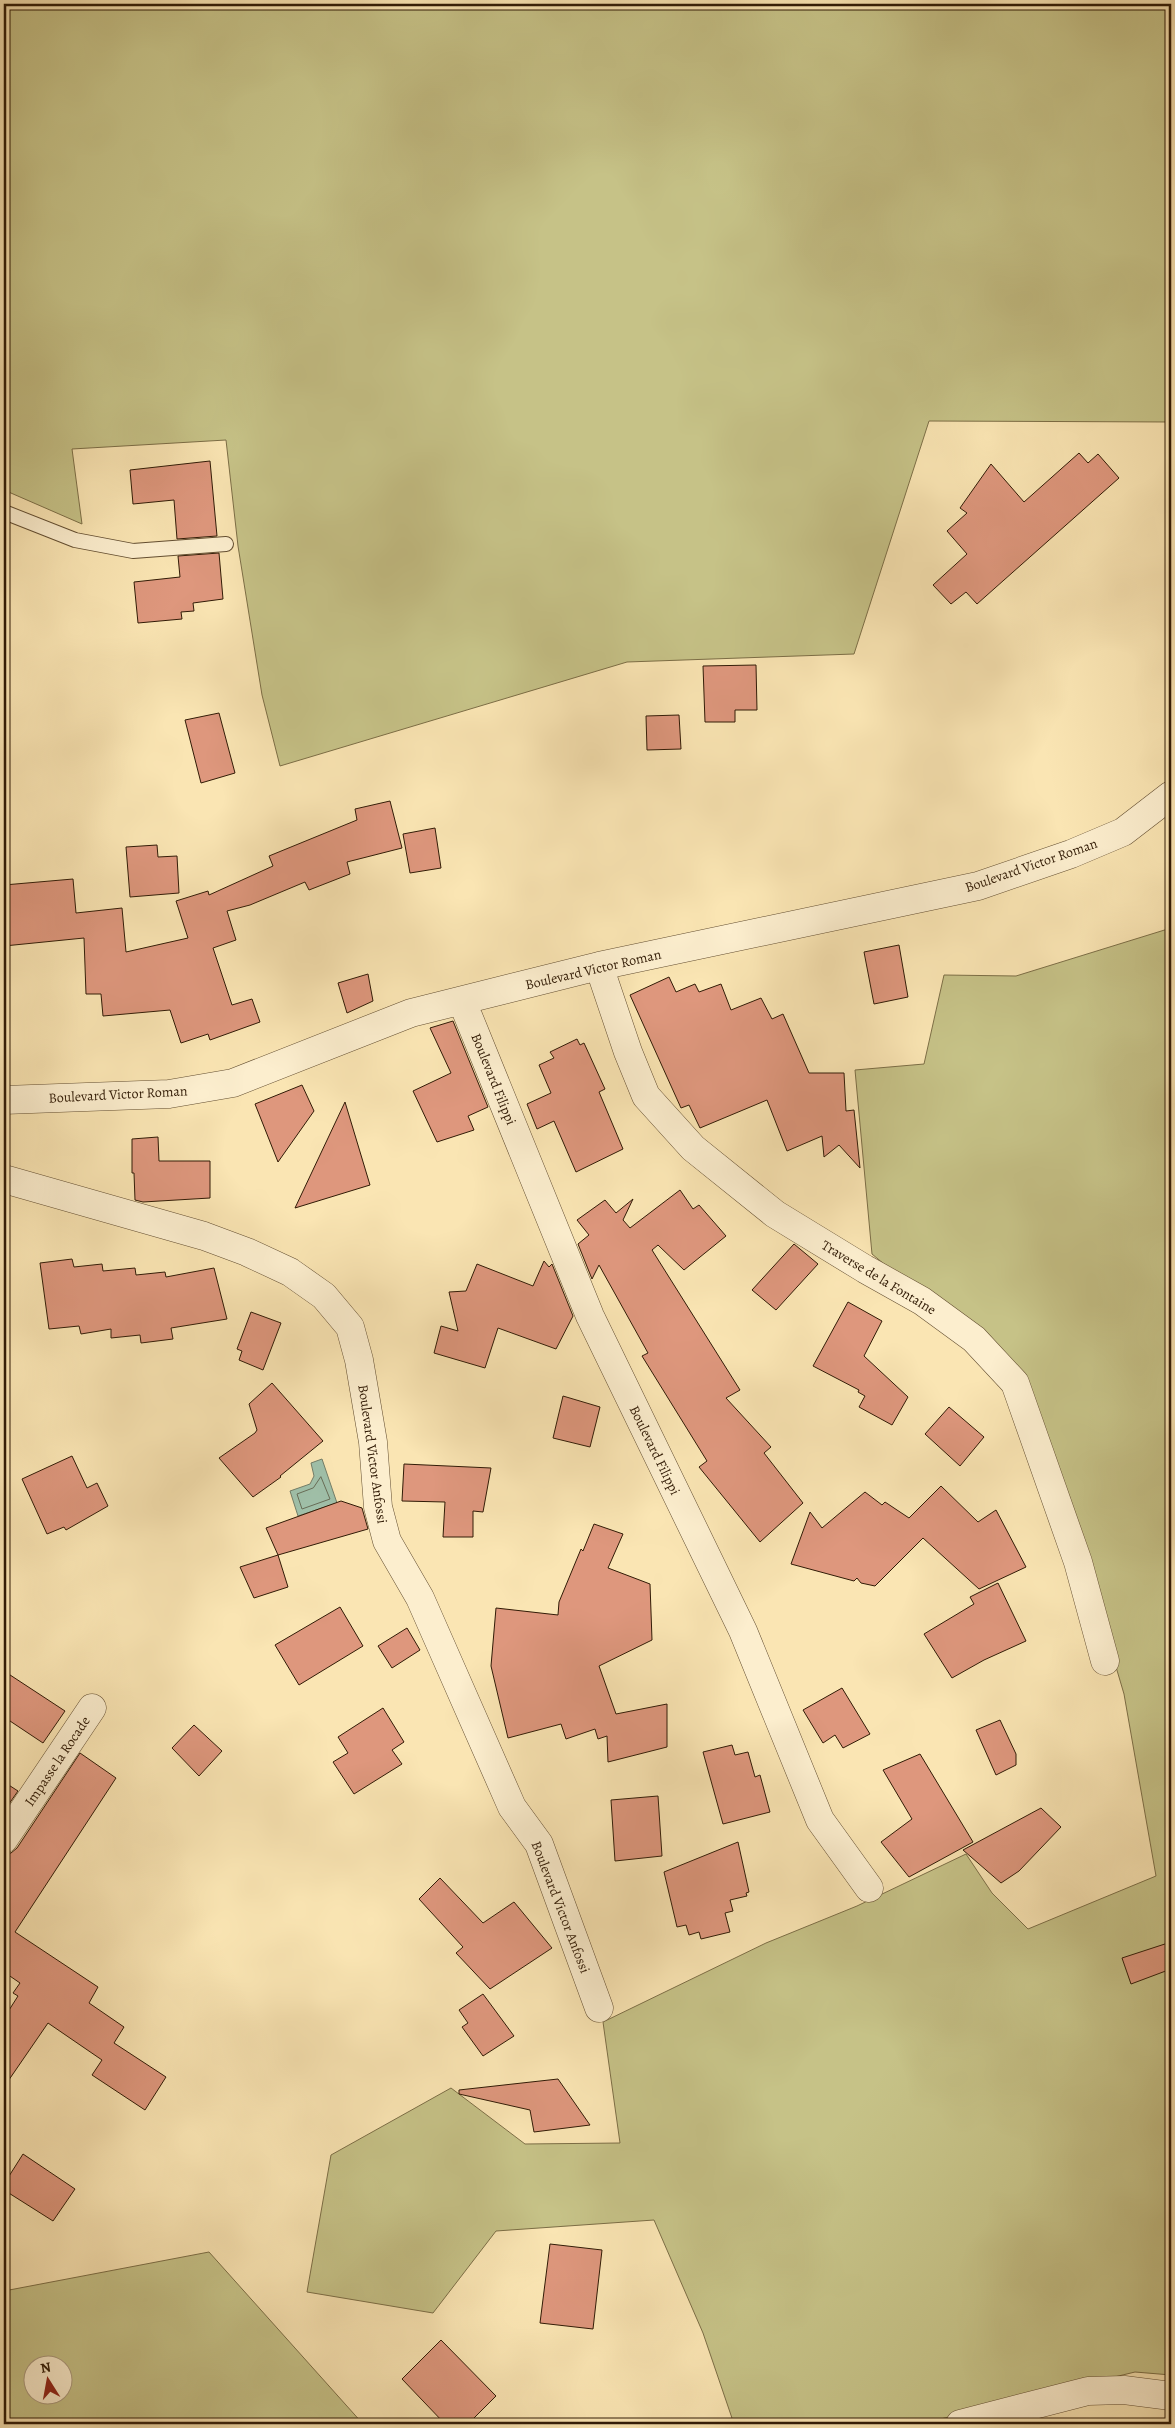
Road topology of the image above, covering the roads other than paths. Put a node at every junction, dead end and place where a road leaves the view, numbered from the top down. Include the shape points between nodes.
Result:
1 (4, 512) edge
2 (226, 544) dead end
3 (1171, 795) edge
4 (599, 966) junction
5 (462, 1001) junction
6 (4, 1100) edge
7 (4, 1179) edge
8 (1105, 1660) dead end
9 (92, 1708) dead end
10 (4, 1839) edge
11 (869, 1888) dead end
12 (599, 2008) dead end
13 (1171, 2396) edge
14 (960, 2424) edge

1 - 2 lane via 75,540 133,551
3 - 4 street, Boulevard Victor Roman via 1123,832 978,886
4 - 5 street, Boulevard Victor Roman
4 - 8 street, Traverse de la Fontaine via 646,1096 693,1148 775,1214 922,1300 974,1339 1015,1383 1078,1562
5 - 6 street, Boulevard Victor Roman via 411,1014 233,1083 169,1094
5 - 11 street, Boulevard Filippi via 590,1316 743,1631 820,1820
7 - 12 street, Boulevard Victor Anfossi via 204,1236 248,1252 290,1272 324,1296 350,1327 373,1442 378,1507 388,1541 420,1598 512,1807 539,1844
9 - 10 street, Impasse la Rocade
13 - 14 street via 1124,2390 1088,2390

